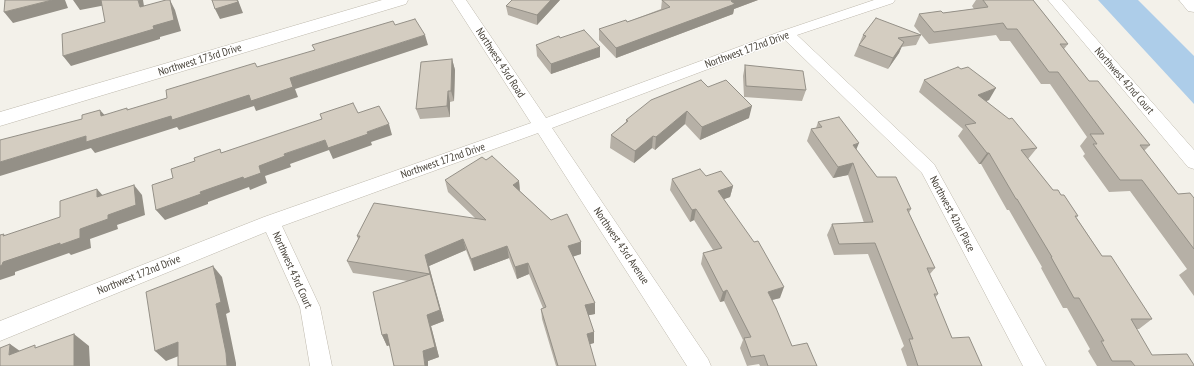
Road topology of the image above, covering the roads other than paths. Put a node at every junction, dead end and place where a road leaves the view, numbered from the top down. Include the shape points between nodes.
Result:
1 (400, 0) edge
2 (459, 0) edge
3 (888, 0) edge
4 (1055, 0) edge
5 (1187, 0) edge
6 (1194, 7) edge
7 (787, 34) junction
8 (0, 119) edge
9 (541, 126) junction
10 (1194, 162) edge
11 (271, 222) junction
12 (0, 331) edge
13 (320, 366) edge
14 (700, 366) edge
15 (1035, 366) edge

1 - 8 street, Northwest 173rd Drive
2 - 9 street, Northwest 43rd Road
3 - 7 street, Northwest 172nd Drive
4 - 10 street, Northwest 42nd Court
5 - 6 street
7 - 9 street, Northwest 172nd Drive
7 - 15 street, Northwest 42nd Place via 928,169
9 - 11 street, Northwest 172nd Drive
9 - 14 street, Northwest 43rd Avenue
11 - 12 street, Northwest 172nd Drive
11 - 13 street, Northwest 43rd Court via 310,307

